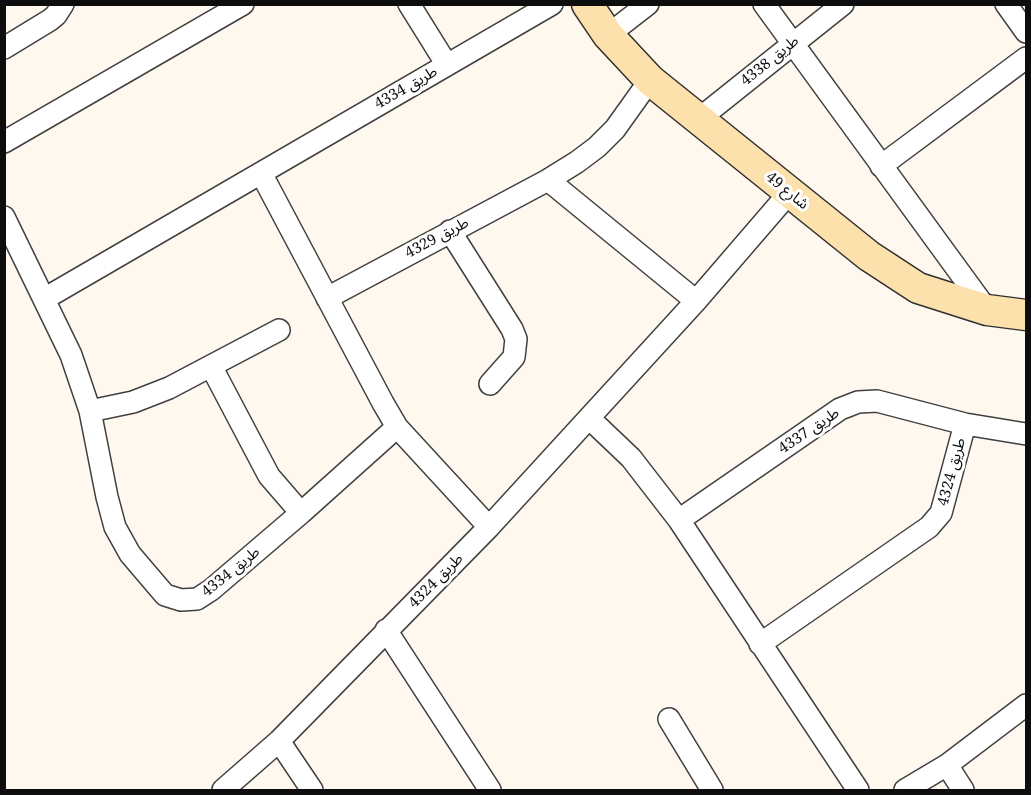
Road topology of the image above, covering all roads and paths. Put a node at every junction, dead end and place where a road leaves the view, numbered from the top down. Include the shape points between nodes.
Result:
1 (63, 4) edge
2 (243, 4) edge
3 (409, 4) edge
4 (552, 4) edge
5 (587, 4) edge
6 (648, 4) edge
7 (764, 4) edge
8 (843, 4) edge
9 (1006, 4) edge
10 (1026, 32) edge
11 (608, 35) junction
12 (792, 43) junction
13 (4, 48) edge
14 (1026, 58) edge
15 (447, 64) junction
16 (650, 80) junction
17 (699, 119) junction
18 (4, 142) edge
19 (881, 166) junction
20 (261, 173) junction
21 (548, 180) junction
22 (789, 193) junction
23 (5, 219) edge
24 (450, 231) junction
25 (327, 298) junction
26 (44, 299) junction
27 (696, 301) junction
28 (987, 310) junction
29 (1026, 315) edge
30 (279, 330) dead end
31 (210, 366) junction
32 (490, 384) dead end
33 (90, 411) junction
34 (589, 418) junction
35 (965, 424) junction
36 (397, 427) junction
37 (1026, 435) edge
38 (301, 513) junction
39 (679, 520) junction
40 (489, 527) junction
41 (386, 630) junction
42 (760, 644) junction
43 (1026, 705) edge
44 (669, 719) dead end
45 (279, 741) junction
46 (947, 765) junction
47 (223, 790) edge
48 (312, 790) edge
49 (490, 790) edge
50 (712, 790) edge
51 (858, 790) edge
52 (905, 790) edge
53 (963, 790) edge

1 - 13 street via 50,20
2 - 18 street
3 - 15 street
4 - 15 street, طريق 4334
5 - 11 street, شارع 49
6 - 11 street
7 - 12 street
8 - 12 street, طريق 4338
9 - 10 street
11 - 16 street, شارع 49
12 - 17 street, طريق 4338
12 - 19 street
14 - 19 street
15 - 20 street, طريق 4334
16 - 17 street, شارع 49
16 - 21 street, طريق 4329 via 597,147
17 - 22 street, شارع 49
19 - 28 street
20 - 25 street
20 - 26 street, طريق 4334
21 - 24 street, طريق 4329
21 - 27 street
22 - 27 street, طريق 4324
22 - 28 street, شارع 49 via 869,256 918,288
23 - 26 street, طريق 4334
24 - 25 street, طريق 4329
24 - 32 street via 516,339 514,357
25 - 36 street
26 - 33 street, طريق 4334 via 71,355
27 - 34 street, طريق 4324
28 - 29 street, شارع 49
30 - 31 street
31 - 33 street via 151,396
31 - 38 street via 269,476
33 - 38 street, طريق 4334 via 115,527 130,554 165,595 197,599
34 - 39 street via 631,458
34 - 40 street, طريق 4324
35 - 37 street, طريق 4337
35 - 39 street, طريق 4337 via 877,401 848,404
35 - 42 street, طريق 4324 via 941,513 928,527
36 - 38 street, طريق 4334
36 - 40 street
39 - 42 street
40 - 41 street, طريق 4324
41 - 45 street, طريق 4324
41 - 49 street
42 - 51 street
43 - 46 street
44 - 50 street
45 - 47 street, طريق 4324
45 - 48 street
46 - 52 street
46 - 53 street

